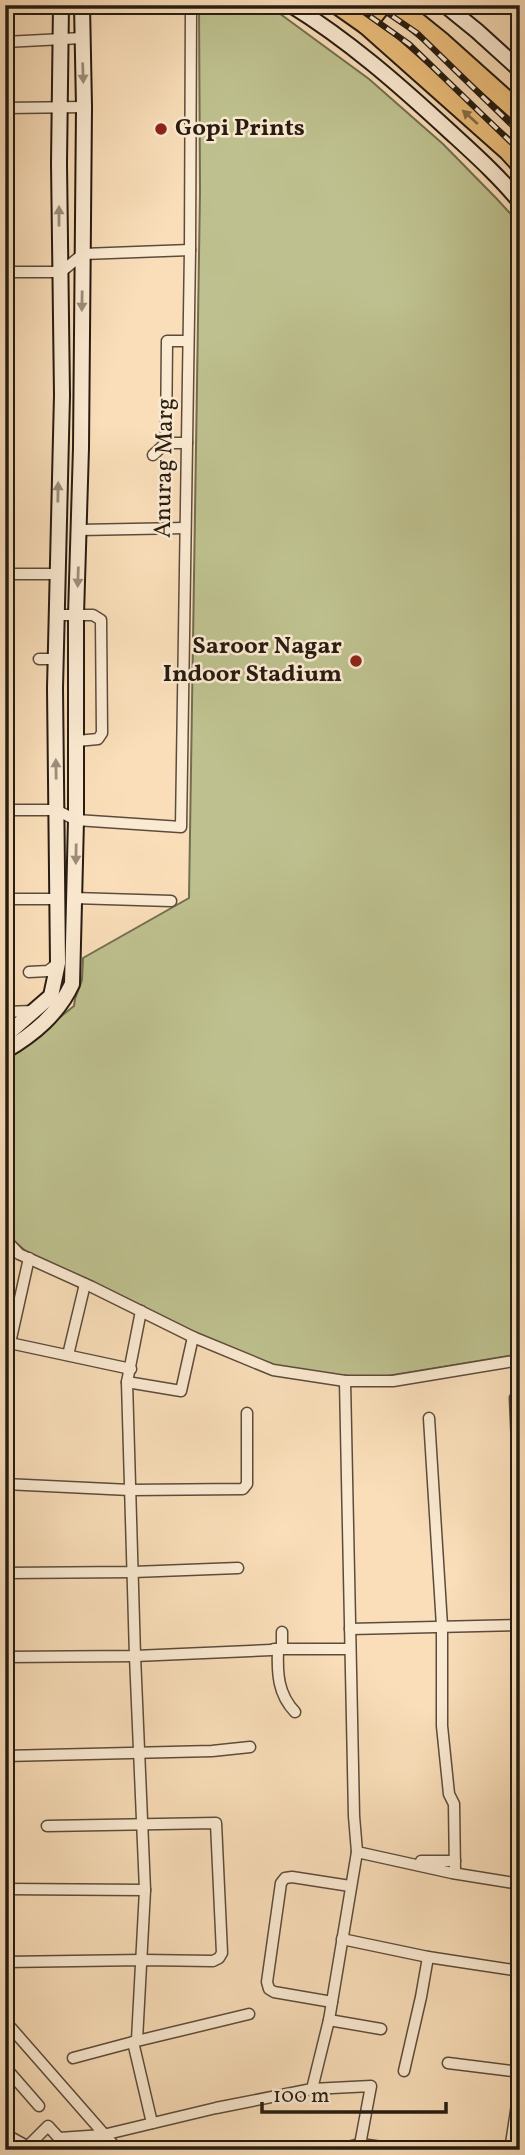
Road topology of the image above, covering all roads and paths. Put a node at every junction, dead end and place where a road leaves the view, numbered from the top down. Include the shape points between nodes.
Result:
1 (61, 5) edge
2 (82, 5) edge
3 (191, 5) edge
4 (291, 5) edge
5 (339, 5) edge
6 (381, 5) edge
7 (395, 5) edge
8 (445, 5) edge
9 (366, 24) junction
10 (82, 38) junction
11 (60, 39) junction
12 (5, 42) edge
13 (520, 70) edge
14 (60, 107) junction
15 (84, 107) junction
16 (5, 108) edge
17 (520, 113) edge
18 (520, 163) edge
19 (520, 202) edge
20 (190, 250) junction
21 (83, 254) junction
22 (5, 272) edge
23 (61, 272) junction
24 (188, 341) junction
25 (166, 443) junction
26 (187, 443) junction
27 (60, 447) junction
28 (81, 448) junction
29 (153, 455) dead end
30 (185, 528) junction
31 (79, 530) junction
32 (5, 574) edge
33 (56, 574) junction
34 (56, 615) junction
35 (76, 615) junction
36 (38, 659) dead end
37 (55, 659) junction
38 (77, 741) junction
39 (5, 810) edge
40 (56, 810) junction
41 (76, 821) junction
42 (74, 898) junction
43 (5, 899) edge
44 (57, 899) junction
45 (171, 901) dead end
46 (66, 962) junction
47 (29, 972) dead end
48 (35, 1011) junction
49 (5, 1012) edge
50 (5, 1036) edge
51 (5, 1051) edge
52 (5, 1238) edge
53 (9, 1251) edge
54 (29, 1258) junction
55 (85, 1284) junction
56 (141, 1311) junction
57 (193, 1337) junction
58 (8, 1343) edge
59 (68, 1355) junction
60 (520, 1360) edge
61 (131, 1369) junction
62 (345, 1381) junction
63 (127, 1382) junction
64 (515, 1398) dead end
65 (247, 1413) dead end
66 (429, 1418) dead end
67 (5, 1484) edge
68 (130, 1490) junction
69 (520, 1513) edge
70 (239, 1568) dead end
71 (133, 1572) junction
72 (5, 1573) edge
73 (520, 1625) edge
74 (442, 1626) junction
75 (350, 1629) junction
76 (282, 1633) dead end
77 (276, 1649) junction
78 (350, 1649) junction
79 (135, 1656) junction
80 (5, 1657) edge
81 (295, 1713) dead end
82 (250, 1746) dead end
83 (140, 1752) junction
84 (5, 1756) edge
85 (142, 1823) junction
86 (47, 1826) dead end
87 (357, 1853) junction
88 (421, 1861) dead end
89 (455, 1861) junction
90 (436, 1865) junction
91 (455, 1874) junction
92 (520, 1884) edge
93 (350, 1886) junction
94 (5, 1889) edge
95 (145, 1890) junction
96 (342, 1939) junction
97 (428, 1957) junction
98 (143, 1960) junction
99 (5, 1962) edge
100 (520, 1971) edge
101 (332, 2002) junction
102 (249, 2014) dead end
103 (329, 2020) junction
104 (5, 2021) edge
105 (381, 2029) dead end
106 (135, 2041) junction
107 (73, 2058) dead end
108 (448, 2063) dead end
109 (5, 2067) edge
110 (404, 2071) dead end
111 (520, 2072) edge
112 (520, 2085) edge
113 (312, 2089) junction
114 (39, 2106) dead end
115 (152, 2123) junction
116 (5, 2134) edge
117 (103, 2135) junction
118 (59, 2138) junction
119 (31, 2147) edge
120 (359, 2147) edge
121 (70, 2150) edge
122 (118, 2150) edge
123 (337, 2150) edge
124 (404, 2150) edge
125 (510, 2150) edge

1 - 11 street
2 - 10 street
3 - 20 street, Anurag Marg
4 - 19 street via 324,25 405,91
5 - 9 highway
6 - 9 highway
7 - 17 highway
8 - 13 street
18 -> 9 highway
10 - 11 street
10 -> 15 street
11 - 12 street
11 - 14 street
14 - 15 street
14 - 16 street
23 -> 14 street
15 - 21 street
20 - 21 street
20 - 24 street, Anurag Marg
21 - 23 street
21 -> 28 street
22 - 23 street
23 - 27 street
24 - 25 street via 166,341
24 - 26 street, Anurag Marg
25 - 26 street
25 - 29 street
26 - 30 street, Anurag Marg
27 - 28 street
33 -> 27 street
28 - 31 street
30 - 31 street
30 - 41 street, Anurag Marg via 181,827
31 -> 35 street
32 - 33 street
33 - 34 street
34 - 35 street
34 - 37 street
35 - 38 street
35 - 38 street via 101,620 103,729 97,739
36 - 37 street
40 -> 37 street
38 - 41 street
39 - 40 street
40 - 41 street
40 - 44 street
41 -> 42 street
42 - 45 street
42 - 46 street
43 - 44 street
44 - 46 street
46 - 47 street via 48,971
46 - 48 street via 51,996
46 - 51 street via 72,984 65,1000 39,1027
48 - 49 street
48 - 50 street
52 - 53 street
53 - 54 street
54 - 55 street
54 - 58 street
55 - 56 street
55 - 59 street
56 - 57 street
56 - 61 street
57 - 62 street via 273,1370
57 - 63 street via 181,1391
58 - 59 street
59 - 61 street
60 - 62 street via 393,1381
61 - 63 street
62 - 75 street
63 - 68 street
64 - 69 street
65 - 68 street via 247,1484 243,1489
66 - 74 street
67 - 68 street
68 - 71 street
70 - 71 street
71 - 72 street
71 - 79 street
73 - 74 street
74 - 75 street
74 - 89 street via 442,1726 454,1804
75 - 78 street
76 - 77 street
77 - 78 street
77 - 79 street
77 - 81 street via 278,1682
78 - 87 street
79 - 80 street
79 - 83 street
82 - 83 street
83 - 84 street
83 - 85 street
85 - 86 street
85 - 95 street
85 - 98 street via 216,1823 223,1946 213,1961
87 - 90 street
87 - 93 street
88 - 90 street
89 - 90 street
89 - 91 street
90 - 91 street
91 - 92 street
93 - 96 street
93 - 101 street via 292,1877 281,1884 269,1989
94 - 95 street
95 - 98 street
96 - 97 street
96 - 101 street
97 - 100 street
97 - 110 street
98 - 99 street
98 - 106 street
101 - 103 street
102 - 106 street
103 - 105 street
103 - 113 street
104 - 117 street
106 - 107 street
106 - 115 street
108 - 111 street
109 - 114 street
112 - 125 street
113 - 115 street
113 - 120 street via 370,2086
115 - 117 street
116 - 119 street
117 - 118 street
117 - 122 street
118 - 119 street via 48,2126
118 - 121 street
120 - 123 street
120 - 124 street

